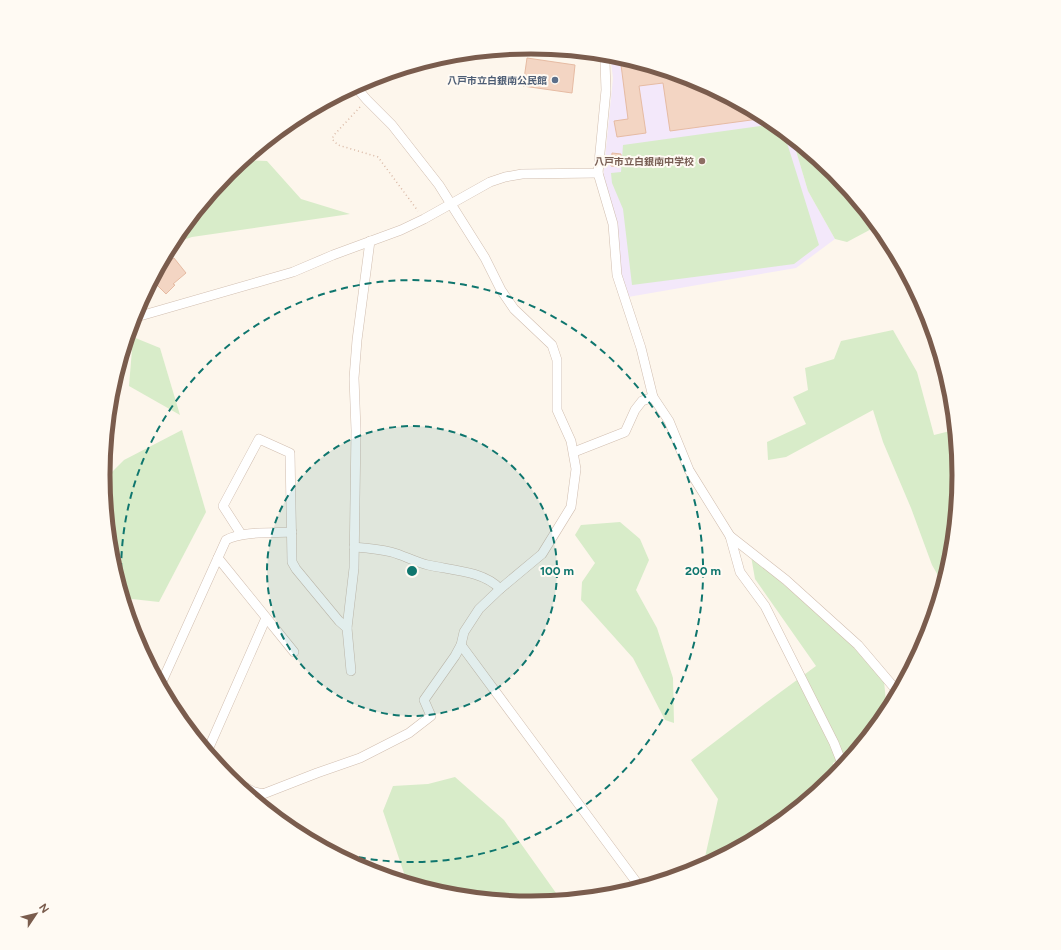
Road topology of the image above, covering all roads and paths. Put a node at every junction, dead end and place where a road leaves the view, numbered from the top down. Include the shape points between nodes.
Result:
1 (605, 61) edge
2 (359, 90) edge
3 (367, 100) junction
4 (598, 173) junction
5 (450, 204) junction
6 (424, 219) junction
7 (370, 241) junction
8 (141, 316) edge
9 (653, 397) junction
10 (574, 452) junction
11 (292, 532) junction
12 (241, 534) junction
13 (730, 536) junction
14 (354, 547) junction
15 (218, 558) junction
16 (500, 589) junction
17 (266, 618) junction
18 (347, 628) junction
19 (461, 645) junction
20 (294, 652) dead end
21 (351, 671) dead end
22 (163, 679) edge
23 (894, 687) edge
24 (209, 747) edge
25 (841, 760) edge
26 (252, 791) edge
27 (637, 883) edge

1 - 4 street via 606,90
2 - 3 street
3 - 5 street via 392,125 439,185
3 - 6 path via 332,139 338,145 378,157
4 - 5 street via 522,174 505,177 490,182
4 - 9 street via 613,224 618,275
5 - 6 street
5 - 10 street via 514,309 552,346 557,360 557,410
6 - 7 street
7 - 8 street via 293,272
7 - 14 street via 356,340 354,378
9 - 10 street via 642,401 625,432
9 - 13 street via 669,421 689,470
10 - 16 street via 576,469 571,507 542,554
11 - 12 street
11 - 12 street via 290,453 259,439 224,506
11 - 18 street via 292,562 296,569
12 - 15 street via 226,540
13 - 23 street via 786,580 858,645
13 - 25 street via 740,572 765,606
14 - 16 street via 390,551 427,565 488,579
14 - 18 street
15 - 17 street
15 - 22 street
16 - 19 street via 479,609 464,632
17 - 20 street
17 - 24 street
18 - 21 street
19 - 26 street via 424,700 431,716 409,732 360,758 263,794
19 - 27 street

